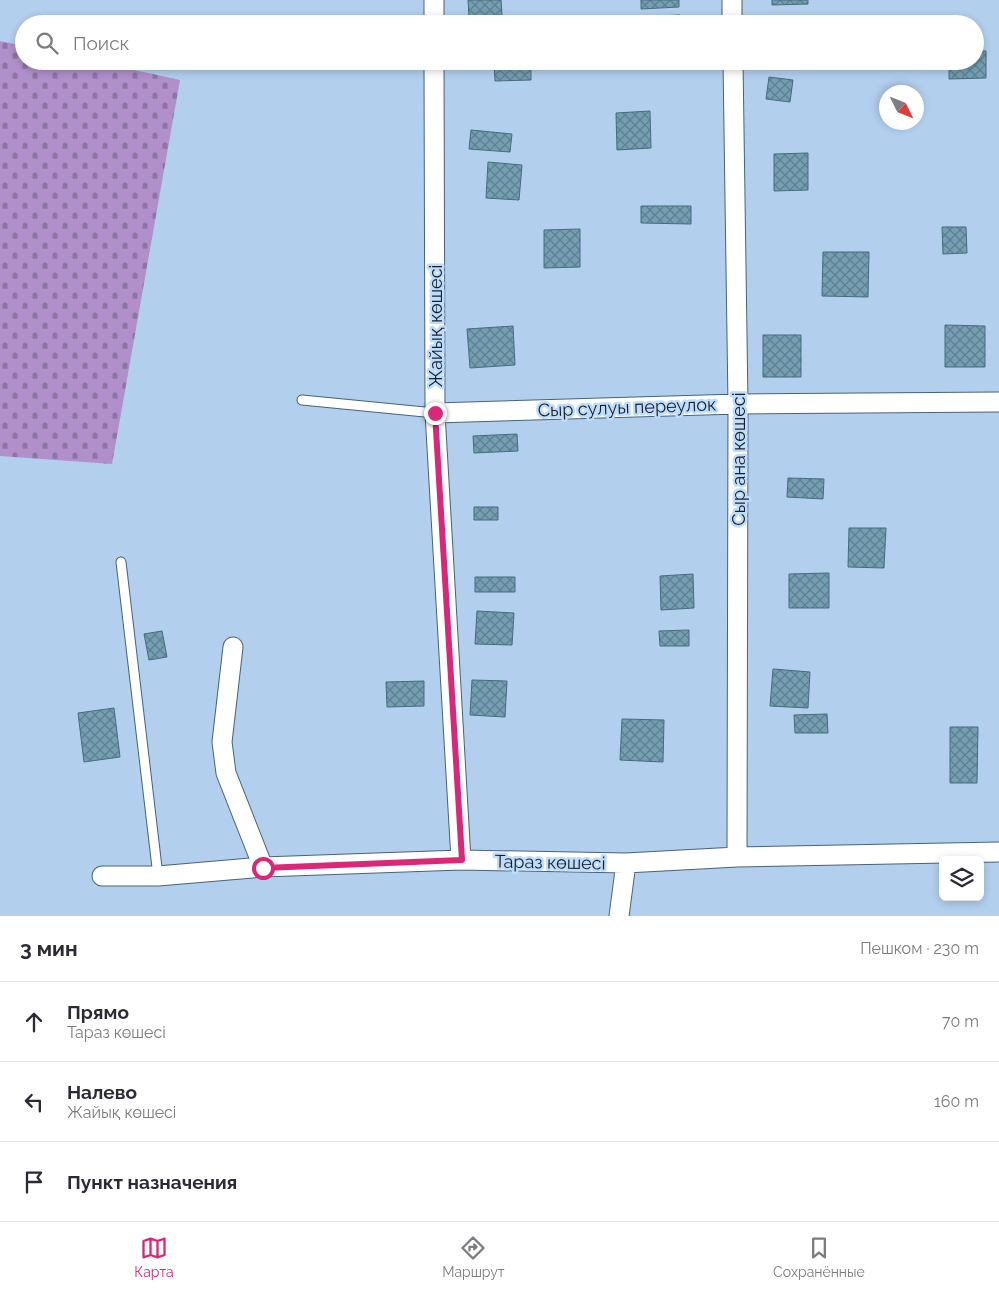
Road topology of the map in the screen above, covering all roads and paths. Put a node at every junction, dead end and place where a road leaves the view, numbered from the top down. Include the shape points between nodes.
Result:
1 (434, 0) edge
2 (732, 0) edge
3 (434, 15) edge
4 (732, 15) edge
5 (434, 70) edge
6 (733, 70) edge
7 (302, 400) dead end
8 (999, 402) edge
9 (738, 404) junction
10 (435, 413) junction
11 (121, 562) dead end
12 (233, 647) dead end
13 (999, 852) edge
14 (737, 857) junction
15 (462, 860) junction
16 (626, 863) junction
17 (263, 868) junction
18 (102, 876) dead end
19 (158, 876) junction
20 (619, 916) edge

1 - 3 street
2 - 4 street
5 - 10 street, Жайық көшесі
6 - 9 street, Сыр ана көшесі
7 - 10 lane
8 - 9 street, Сыр сулуы переулок
9 - 10 street, Сыр сулуы переулок
9 - 14 street, Сыр ана көшесі
10 - 15 street, Жайық көшесі
11 - 19 lane
12 - 17 street via 222,742 226,773
13 - 14 street, Тараз көшесі
14 - 16 street, Тараз көшесі
15 - 16 street, Тараз көшесі
15 - 17 street, Тараз көшесі
16 - 20 street
17 - 19 street, Тараз көшесі
18 - 19 street, Тараз көшесі

